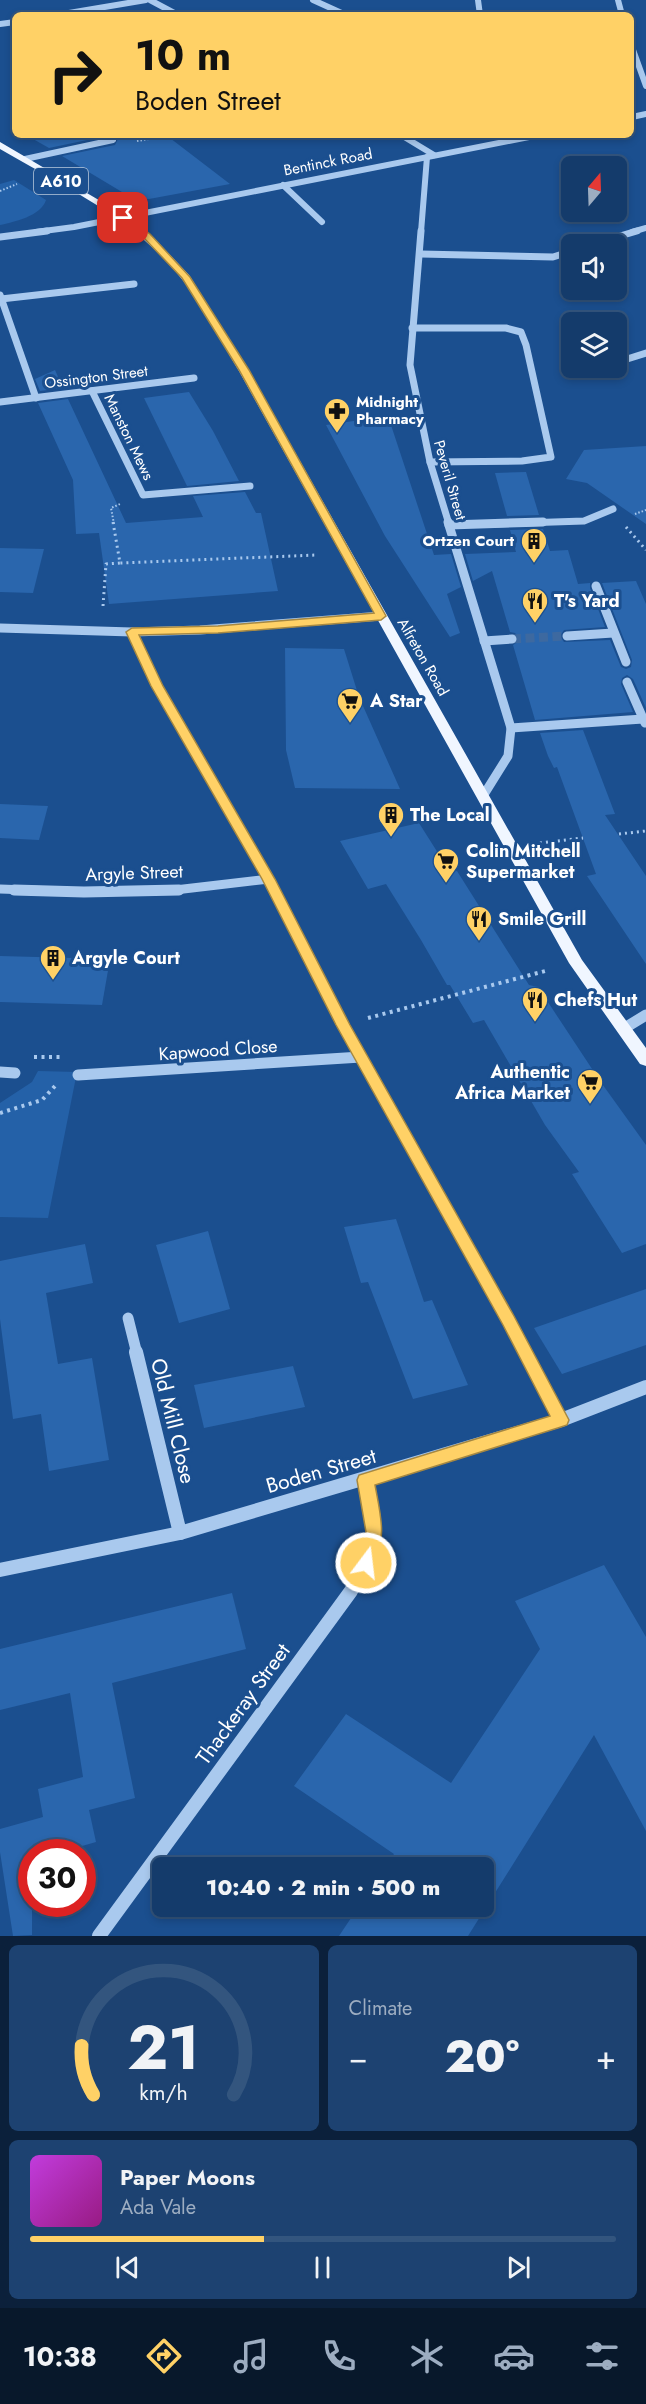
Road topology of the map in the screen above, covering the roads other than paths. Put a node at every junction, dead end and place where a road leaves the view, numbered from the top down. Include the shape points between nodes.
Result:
1 (148, 0) edge
2 (313, 0) edge
3 (75, 12) edge
4 (172, 12) edge
5 (339, 12) edge
6 (634, 55) edge
7 (646, 86) edge
8 (405, 138) edge
9 (524, 138) edge
10 (112, 140) road end
11 (0, 145) edge
12 (431, 156) junction
13 (25, 159) junction
14 (282, 185) junction
15 (123, 218) junction
16 (322, 222) dead end
17 (646, 228) edge
18 (626, 234) edge
19 (0, 237) edge
20 (421, 254) junction
21 (561, 254) edge
22 (134, 284) dead end
23 (1, 297) edge
24 (412, 328) junction
25 (646, 352) edge
26 (627, 359) edge
27 (195, 378) dead end
28 (92, 391) junction
29 (36, 398) junction
30 (0, 402) edge
31 (430, 462) junction
32 (250, 486) dead end
33 (612, 509) dead end
34 (449, 525) junction
35 (596, 586) dead end
36 (381, 616) junction
37 (0, 628) edge
38 (132, 632) junction
39 (613, 633) junction
40 (567, 636) tunnel mouth
41 (512, 639) tunnel mouth
42 (484, 640) junction
43 (626, 662) dead end
44 (627, 682) dead end
45 (645, 722) edge
46 (511, 728) junction
47 (483, 796) junction
48 (269, 879) junction
49 (0, 889) edge
50 (646, 1015) edge
51 (623, 1029) junction
52 (361, 1057) junction
53 (646, 1060) edge
54 (0, 1072) edge
55 (15, 1073) road end
56 (78, 1075) road end
57 (128, 1318) dead end
58 (646, 1388) edge
59 (561, 1420) junction
60 (365, 1480) junction
61 (180, 1533) junction
62 (0, 1570) edge
63 (99, 1936) edge

1 - 3 street
1 - 4 street
2 - 5 street
6 - 7 street
8 - 12 street
9 - 12 street, Bentinck Road
10 - 13 street
11 - 13 main road, Alfreton Road / A610
12 - 14 street, Bentinck Road
12 - 20 street, Peveril Street
13 - 15 main road, Alfreton Road / A610
14 - 15 street, Bentinck Road
14 - 16 street
15 - 19 street, Bentinck Road
15 - 36 main road, Alfreton Road / A610 via 147,236 186,277 244,370
17 - 18 street
20 - 21 street
20 - 24 street, Peveril Street
22 - 23 street
23 - 29 street
24 - 31 street, Peveril Street via 410,365
24 - 31 street via 506,328 521,332 551,457
25 - 26 street
27 - 28 street, Ossington Street
28 - 29 street, Ossington Street
28 - 32 street, Manston Mews via 143,495
29 - 30 street, Ossington Street
31 - 34 street, Peveril Street
33 - 34 street via 584,521
34 - 42 street, Peveril Street
35 - 39 street
36 - 38 street via 211,630
36 - 47 main road, Alfreton Road / A610
37 - 38 street
38 - 48 street via 157,686
39 - 40 street
39 - 43 street
41 - 42 street
42 - 46 street, Peveril Street
44 - 45 street
45 - 46 street
46 - 47 street, Peveril Street via 513,744 507,762
47 - 51 main road, Alfreton Road / A610 via 576,963
48 - 49 street, Argyle Street via 175,890
48 - 52 street
50 - 51 street
51 - 53 main road, Alfreton Road / A610
52 - 56 street, Kapwood Close
52 - 59 street
54 - 55 street
57 - 61 street, Old Mill Close
58 - 59 street, Boden Street
59 - 60 street, Boden Street
60 - 61 street, Boden Street
60 - 63 street, Thackeray Street via 375,1532 366,1563 351,1591
61 - 62 street, Boden Street

